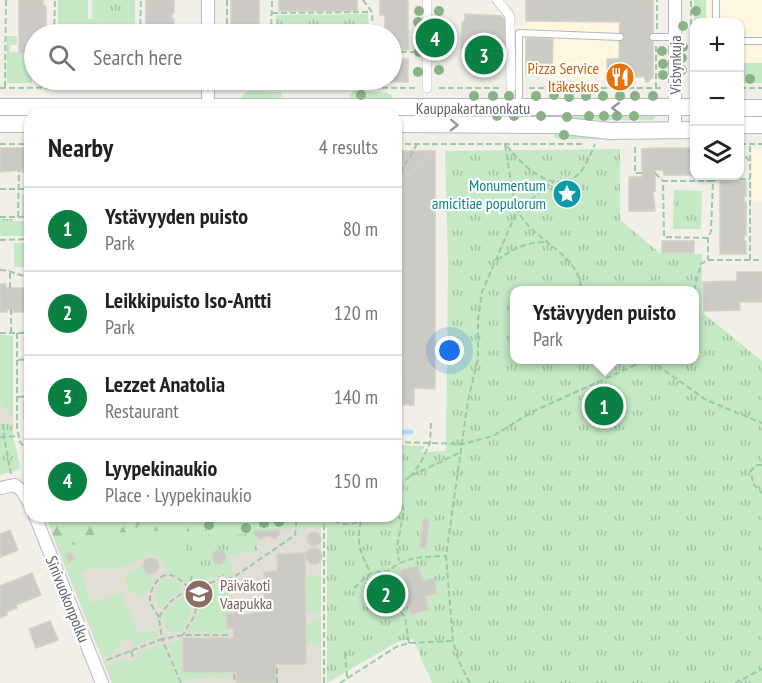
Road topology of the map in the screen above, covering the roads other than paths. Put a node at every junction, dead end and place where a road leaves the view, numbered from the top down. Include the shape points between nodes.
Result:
1 (208, 0) edge
2 (427, 0) edge
3 (497, 0) edge
4 (675, 0) edge
5 (716, 0) edge
6 (716, 18) edge
7 (208, 24) edge
8 (620, 37) dead end
9 (653, 37) dead end
10 (675, 37) junction
11 (744, 41) edge
12 (762, 41) edge
13 (427, 88) road end
14 (515, 88) junction
15 (208, 90) edge
16 (0, 107) edge
17 (69, 108) edge
18 (208, 108) edge
19 (519, 108) junction
20 (675, 108) junction
21 (690, 108) edge
22 (744, 108) edge
23 (762, 108) edge
24 (402, 109) edge
25 (0, 124) edge
26 (24, 124) edge
27 (402, 124) edge
28 (762, 124) edge
29 (744, 125) edge
30 (675, 130) junction
31 (690, 130) edge
32 (6, 486) edge
33 (24, 494) edge
34 (37, 522) edge
35 (102, 683) edge

1 - 7 street
2 - 13 street
3 - 14 street via 510,16
4 - 10 street, Visbynkuja
5 - 6 lane
8 - 14 lane via 519,33
9 - 10 lane
10 - 20 street, Visbynkuja
11 - 12 lane
14 - 19 lane
15 - 18 street
16 - 17 main road, Kauppakartanonkatu
20 -> 19 main road, Kauppakartanonkatu
19 - 24 main road, Kauppakartanonkatu
20 - 21 main road, Kauppakartanonkatu
20 - 30 street, Visbynkuja
22 - 23 main road
25 - 26 main road
27 -> 30 main road, Kauppakartanonkatu
28 - 29 main road
30 - 31 main road, Kauppakartanonkatu
32 - 33 street
34 - 35 street, Sinivuokonpolku

